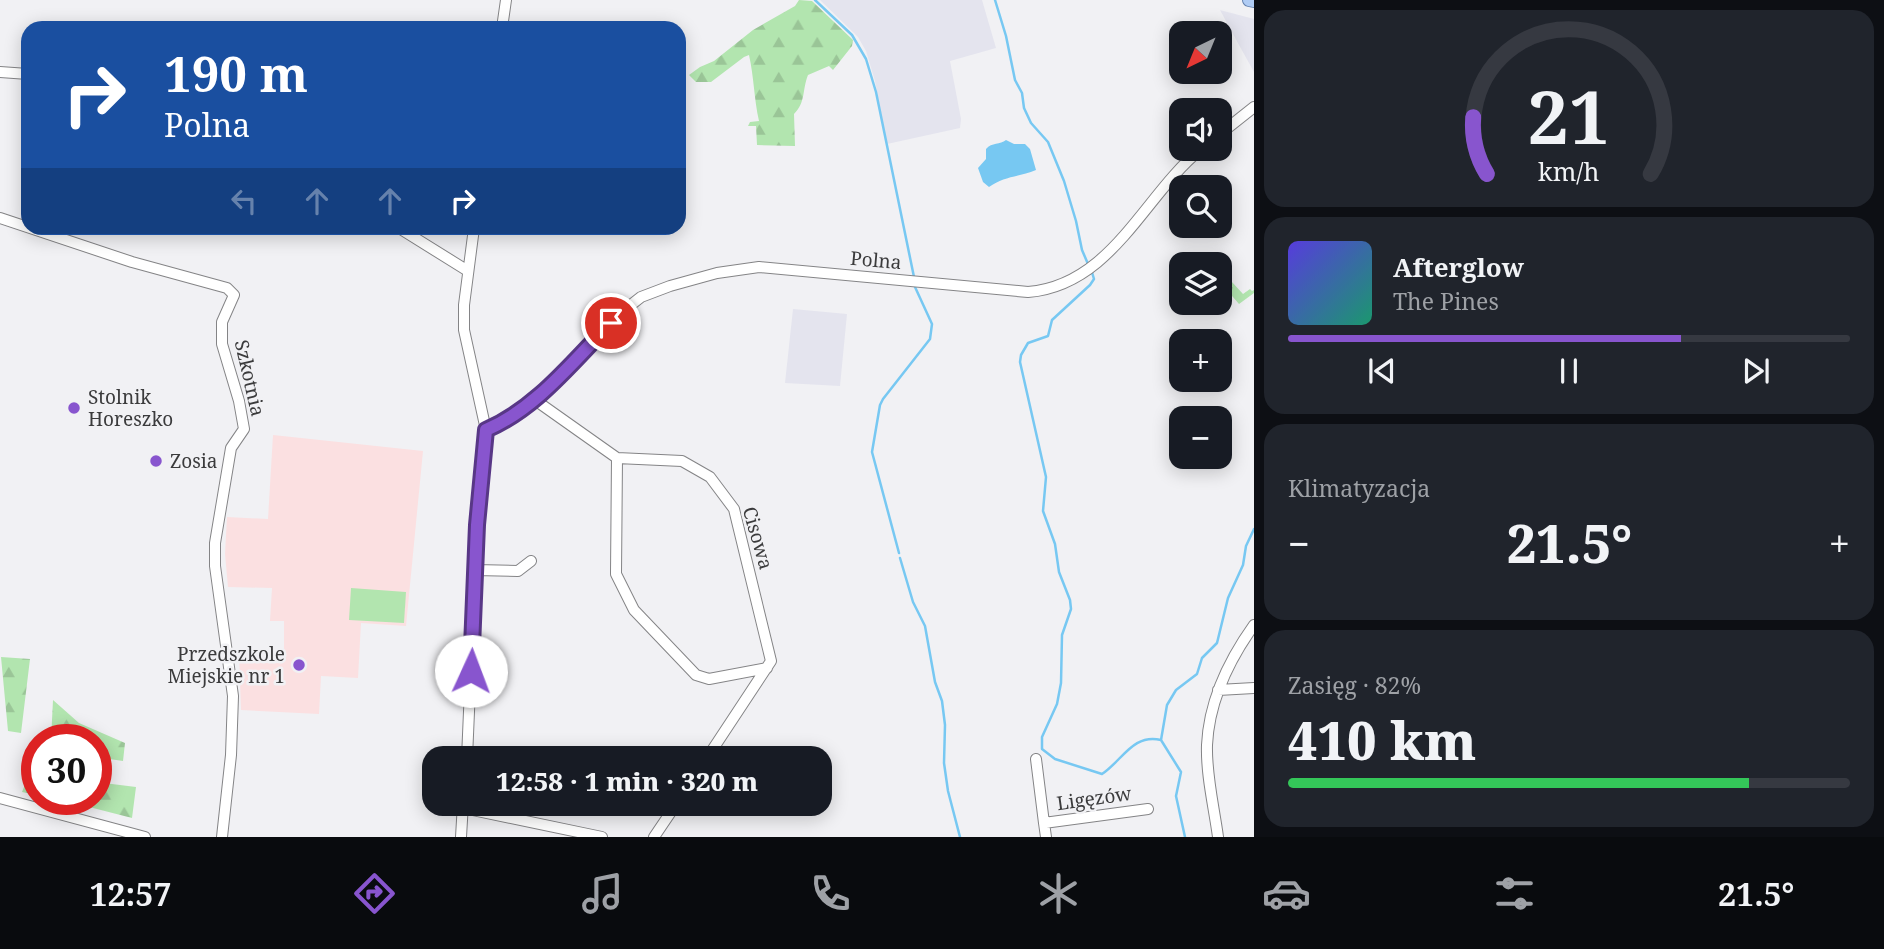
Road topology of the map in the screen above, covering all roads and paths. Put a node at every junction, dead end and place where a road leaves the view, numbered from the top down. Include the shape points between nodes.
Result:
1 (506, 0) edge
2 (503, 21) edge
3 (0, 72) edge
4 (21, 74) edge
5 (1254, 107) edge
6 (1232, 124) edge
7 (1189, 161) edge
8 (0, 218) edge
9 (21, 225) edge
10 (51, 235) edge
11 (410, 235) edge
12 (473, 235) edge
13 (468, 271) junction
14 (535, 400) junction
15 (486, 430) junction
16 (617, 458) junction
17 (531, 561) dead end
18 (475, 570) junction
19 (1254, 625) edge
20 (767, 668) junction
21 (1254, 688) edge
22 (1218, 690) junction
23 (468, 746) edge
24 (715, 746) edge
25 (1036, 759) dead end
26 (0, 798) edge
27 (1148, 809) dead end
28 (462, 816) edge
29 (508, 816) edge
30 (668, 816) edge
31 (1044, 823) junction
32 (145, 837) edge
33 (222, 837) edge
34 (461, 837) edge
35 (602, 837) edge
36 (654, 837) edge
37 (1046, 837) edge
38 (1218, 837) edge

1 - 2 street
3 - 4 street
5 - 6 street
7 - 14 street, Polna via 1097,262 1054,288 1028,292 759,267 706,276 654,291 634,302
8 - 9 street, Szkotnia
10 - 33 street, Szkotnia via 227,288 234,295 222,322 222,344 244,429 231,448 215,544 233,696
11 - 13 street
12 - 13 street
13 - 15 street via 464,330
14 - 15 street, Polna
14 - 16 street
15 - 18 street
16 - 20 street, Cisowa via 682,461 709,477 734,509 771,661
16 - 20 street via 616,574 634,610 696,675 709,679
17 - 18 street via 518,571
18 - 23 street
19 - 22 street
20 - 24 street
21 - 22 street
22 - 38 street via 1207,745
25 - 31 street, Ligęzów
26 - 32 street
27 - 31 street, Ligęzów
28 - 34 street
29 - 35 street
30 - 36 street
31 - 37 street, Ligęzów

